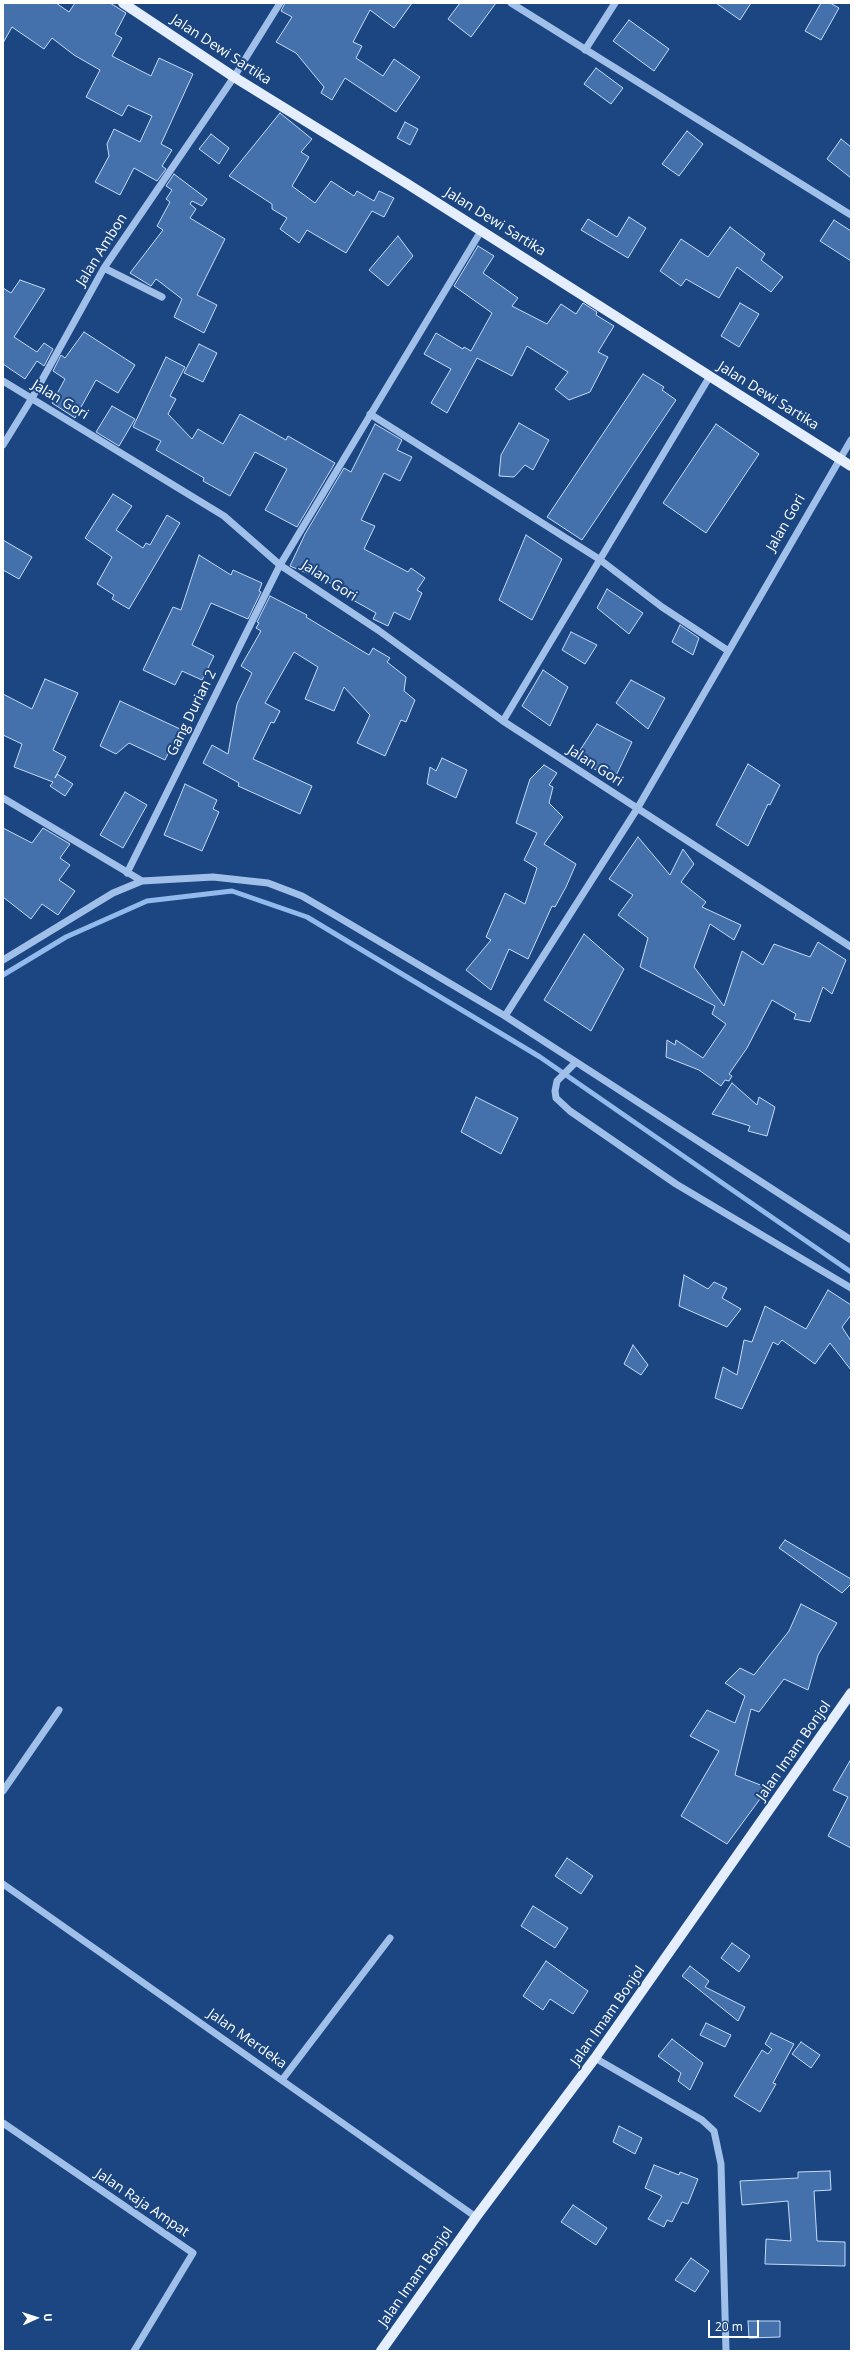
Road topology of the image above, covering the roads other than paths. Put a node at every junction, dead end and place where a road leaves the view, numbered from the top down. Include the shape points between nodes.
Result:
1 (123, 3) edge
2 (280, 3) edge
3 (511, 3) edge
4 (615, 3) edge
5 (585, 50) junction
6 (234, 77) junction
7 (851, 215) edge
8 (481, 230) junction
9 (104, 268) junction
10 (162, 297) dead end
11 (710, 376) junction
12 (3, 382) edge
13 (32, 398) junction
14 (370, 414) junction
15 (851, 440) edge
16 (3, 445) edge
17 (839, 458) junction
18 (851, 466) edge
19 (599, 559) junction
20 (280, 564) junction
21 (727, 650) junction
22 (503, 721) junction
23 (3, 798) edge
24 (637, 809) junction
25 (127, 873) junction
26 (142, 881) junction
27 (851, 947) edge
28 (3, 960) edge
29 (505, 1016) junction
30 (574, 1064) junction
31 (851, 1240) edge
32 (851, 1288) edge
33 (851, 1693) edge
34 (59, 1710) dead end
35 (3, 1790) edge
36 (3, 1884) edge
37 (390, 1938) dead end
38 (595, 2058) junction
39 (282, 2080) junction
40 (3, 2123) edge
41 (476, 2217) junction
42 (134, 2351) edge
43 (382, 2351) edge
44 (726, 2351) edge

1 - 6 main road, Jalan Dewi Sartika
2 - 6 street, Jalan Ambon
3 - 5 street
4 - 5 street
5 - 7 street
6 - 8 main road, Jalan Dewi Sartika
6 - 9 street, Jalan Ambon
8 - 11 main road, Jalan Dewi Sartika
8 - 14 street, Gang Durian 2
9 - 10 street
9 - 13 street, Jalan Ambon
11 - 17 main road, Jalan Dewi Sartika
11 - 19 street
12 - 13 street, Jalan Gori
13 - 16 street, Jalan Ambon
13 - 20 street, Jalan Gori via 224,516
14 - 19 street
14 - 20 street, Gang Durian 2
15 - 17 street, Jalan Gori
17 - 18 main road, Jalan Dewi Sartika
17 - 21 street, Jalan Gori
19 - 21 street via 662,607
19 - 22 street
20 - 22 street, Jalan Gori via 378,630
20 - 25 street, Gang Durian 2
21 - 24 street, Jalan Gori
22 - 24 street, Jalan Gori
23 - 25 street
24 - 27 street, Jalan Gori
24 - 29 street, Jalan Gori
25 - 26 street
26 - 28 street via 113,893
26 - 29 street via 213,877 268,883 282,888 333,914
29 - 30 street
30 - 31 street
30 - 32 street via 557,1081 555,1094 570,1111 676,1184
33 - 38 main road, Jalan Imam Bonjol
34 - 35 street
36 - 39 street, Jalan Merdeka
37 - 39 street
38 - 41 main road, Jalan Imam Bonjol
38 - 44 street via 702,2120 714,2131 722,2164
39 - 41 street, Jalan Merdeka
40 - 42 street, Jalan Raja Ampat via 193,2253
41 - 43 main road, Jalan Imam Bonjol

